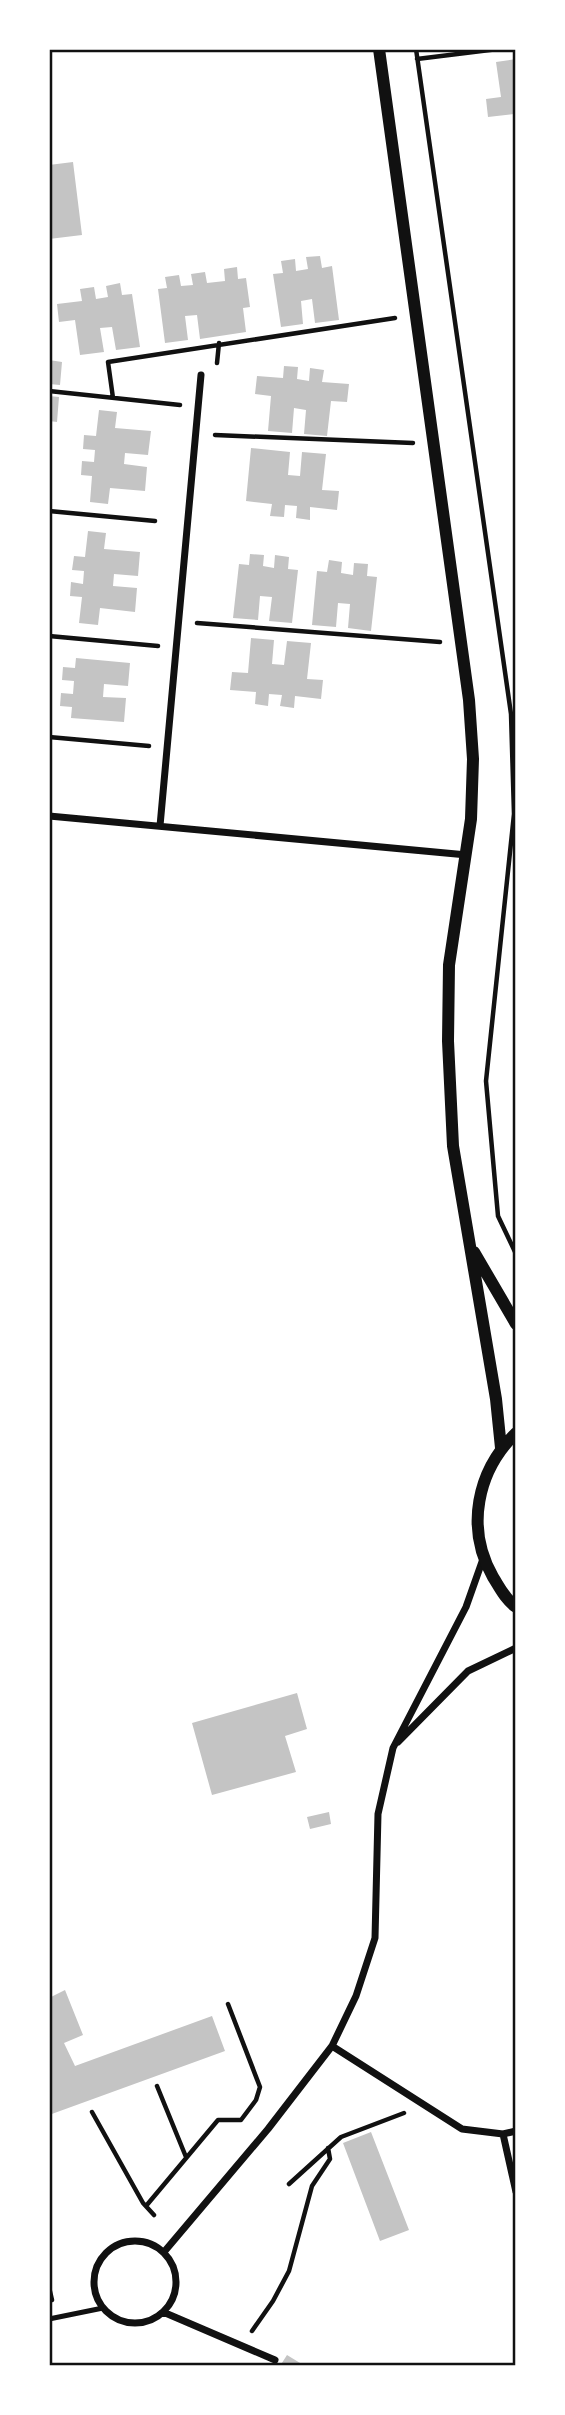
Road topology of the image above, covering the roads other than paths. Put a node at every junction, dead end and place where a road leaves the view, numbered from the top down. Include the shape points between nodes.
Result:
1 (379, 49) edge
2 (201, 375) dead end
3 (49, 816) edge
4 (160, 826) junction
5 (467, 855) junction
6 (468, 1242) junction
7 (516, 1324) edge
8 (516, 1433) edge
9 (500, 1448) junction
10 (483, 1559) junction
11 (516, 1607) edge
12 (516, 1648) edge
13 (393, 1748) junction
14 (332, 2046) junction
15 (516, 2131) edge
16 (503, 2134) junction
17 (516, 2192) edge
18 (164, 2252) junction
19 (103, 2308) junction
20 (163, 2312) junction
21 (49, 2319) edge
22 (275, 2360) dead end

1 - 5 street via 461,644 473,759
2 - 4 street
3 - 4 street
4 - 5 street
5 - 6 street via 449,965 448,1041 453,1146
6 - 7 street
6 - 9 street via 496,1399
8 - 9 street
9 - 10 street via 482,1482 476,1521
10 - 11 street
10 - 13 street via 466,1607
12 - 13 street via 468,1671
13 - 14 street via 379,1814 375,1938 356,1996
14 - 16 street via 462,2129
14 - 18 street
15 - 16 street
16 - 17 street
18 - 19 street via 139,2241 112,2247 96,2269 93,2283
18 - 20 street via 172,2263 176,2289
19 - 20 street via 125,2323 152,2320
19 - 21 lane
20 - 22 street

